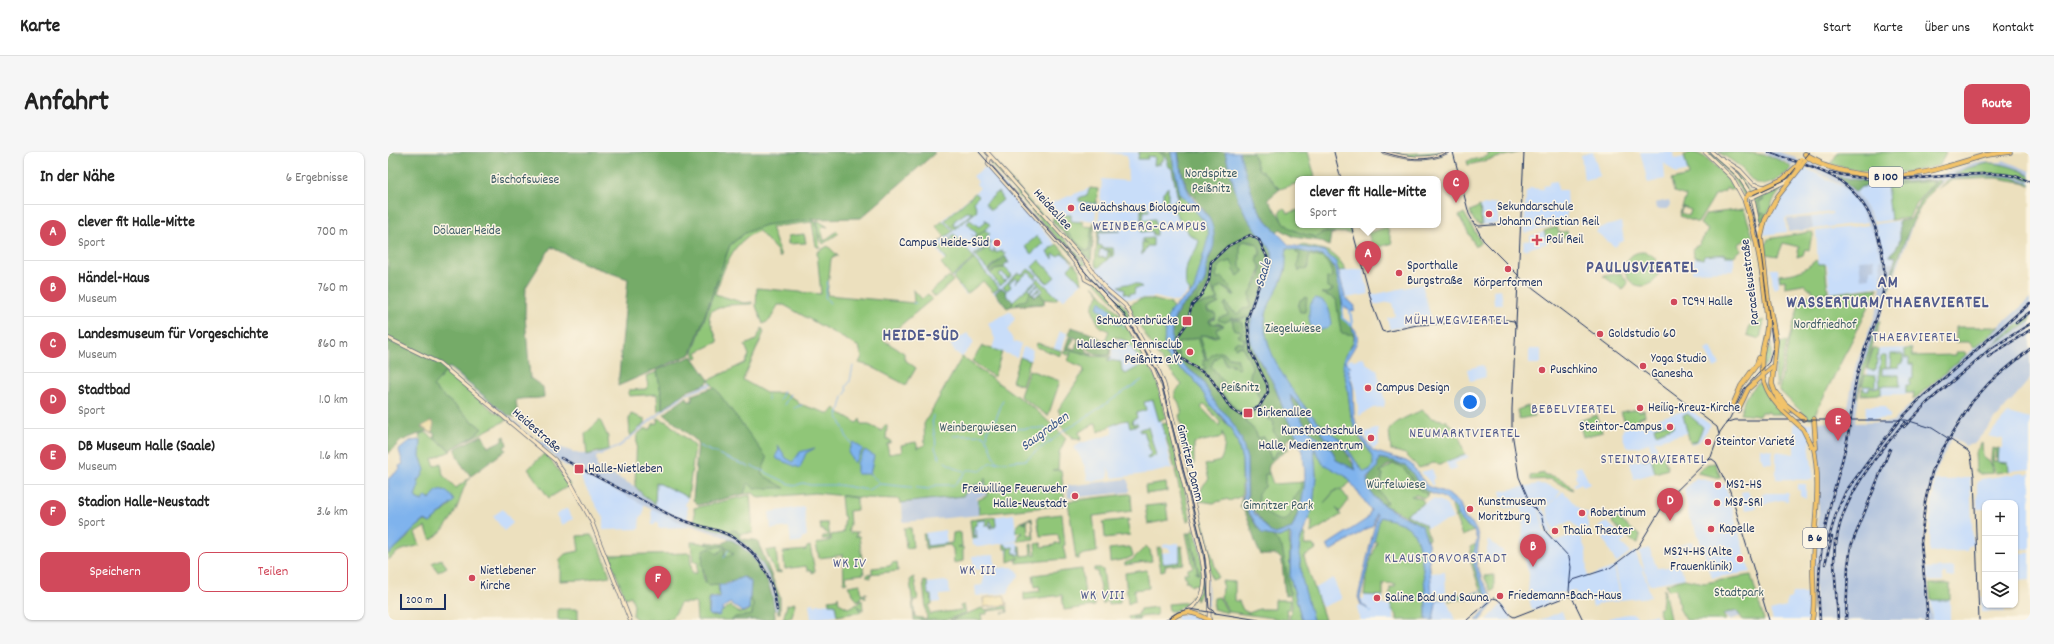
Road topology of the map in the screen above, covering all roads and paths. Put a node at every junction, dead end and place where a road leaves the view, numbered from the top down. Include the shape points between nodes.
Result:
1 (1384, 152) edge
2 (1447, 152) edge
3 (1705, 152) edge
4 (1712, 152) edge
5 (1999, 152) edge
6 (2010, 152) edge
7 (989, 154) edge
8 (1807, 156) edge
9 (1721, 158) junction
10 (994, 161) junction
11 (989, 163) junction
12 (1949, 166) junction
13 (1798, 167) junction
14 (1789, 180) junction
15 (1768, 186) junction
16 (1751, 194) junction
17 (1744, 198) junction
18 (1759, 237) junction
19 (1093, 271) junction
20 (1084, 274) junction
21 (1090, 281) junction
22 (1132, 318) junction
23 (1124, 319) junction
24 (388, 338) edge
25 (1763, 348) junction
26 (1774, 366) junction
27 (1762, 376) junction
28 (1754, 382) junction
29 (1772, 384) junction
30 (1764, 385) junction
31 (1732, 407) dead end
32 (1738, 410) dead end
33 (1785, 412) junction
34 (1804, 419) dead end
35 (1815, 420) dead end
36 (1813, 446) junction
37 (1815, 452) junction
38 (1184, 612) junction
39 (630, 620) edge
40 (1170, 620) edge
41 (1209, 620) edge
42 (1811, 620) edge

1 - 2 main road via 1414,158 1436,157
3 - 17 main road, Paracelsusstraße via 1732,178
4 - 9 main road
5 - 12 main road, B 100 via 1980,155
6 - 12 main road, B 100 via 1986,155
7 - 10 main road, Heideallee
7 - 11 main road
8 - 12 main road, B 100 via 1842,171 1876,177 1913,175
8 - 13 main road, B 100, bridge
9 - 15 main road via 1740,170 1754,184
9 - 16 main road via 1738,175
10 - 11 main road
10 - 19 main road, Heideallee
11 - 20 main road, Heideallee
13 - 14 main road, B 100
13 - 15 main road, B 100 via 1785,178
14 - 16 main road, B 100
14 - 18 main road via 1767,215
15 - 16 main road, B 100
16 - 17 main road, B 100
16 - 18 main road, Paracelsusstraße
17 - 18 main road, Paracelsusstraße / B 6
18 - 25 main road, Paracelsusstraße / B 6 via 1767,318
18 - 26 main road, Paracelsusstraße / B 6 via 1776,341
19 - 20 main road via 1087,270
19 - 21 main road via 1094,278
19 - 22 main road, Heideallee via 1107,290 1126,306
20 - 21 main road via 1085,279
21 - 23 main road
22 - 23 main road
22 - 41 main road, Gimritzer Damm via 1161,375 1174,419 1209,566
23 - 38 main road, Gimritzer Damm via 1159,384 1200,551 1204,574 1203,593 1196,605
24 - 39 main road, Heidestraße via 439,363 551,456 572,485 597,532
25 - 27 main road, Paracelsusstraße / B 6
25 - 31 main road via 1757,364 1741,386
26 - 27 main road
26 - 29 main road, B 6
27 - 28 main road
27 - 30 main road, Paracelsusstraße / B 6
28 - 30 main road
28 - 32 main road via 1744,395
29 - 33 main road, B 6
29 - 34 main road via 1781,399
30 - 33 main road, B 6 via 1772,400
33 - 36 main road, B 6, bridge via 1805,431
35 - 37 main road
36 - 37 main road, B 6
36 - 42 main road, B 6 via 1816,496 1811,562
37 - 42 main road, B 6 via 1818,503
38 - 40 main road
38 - 41 main road

